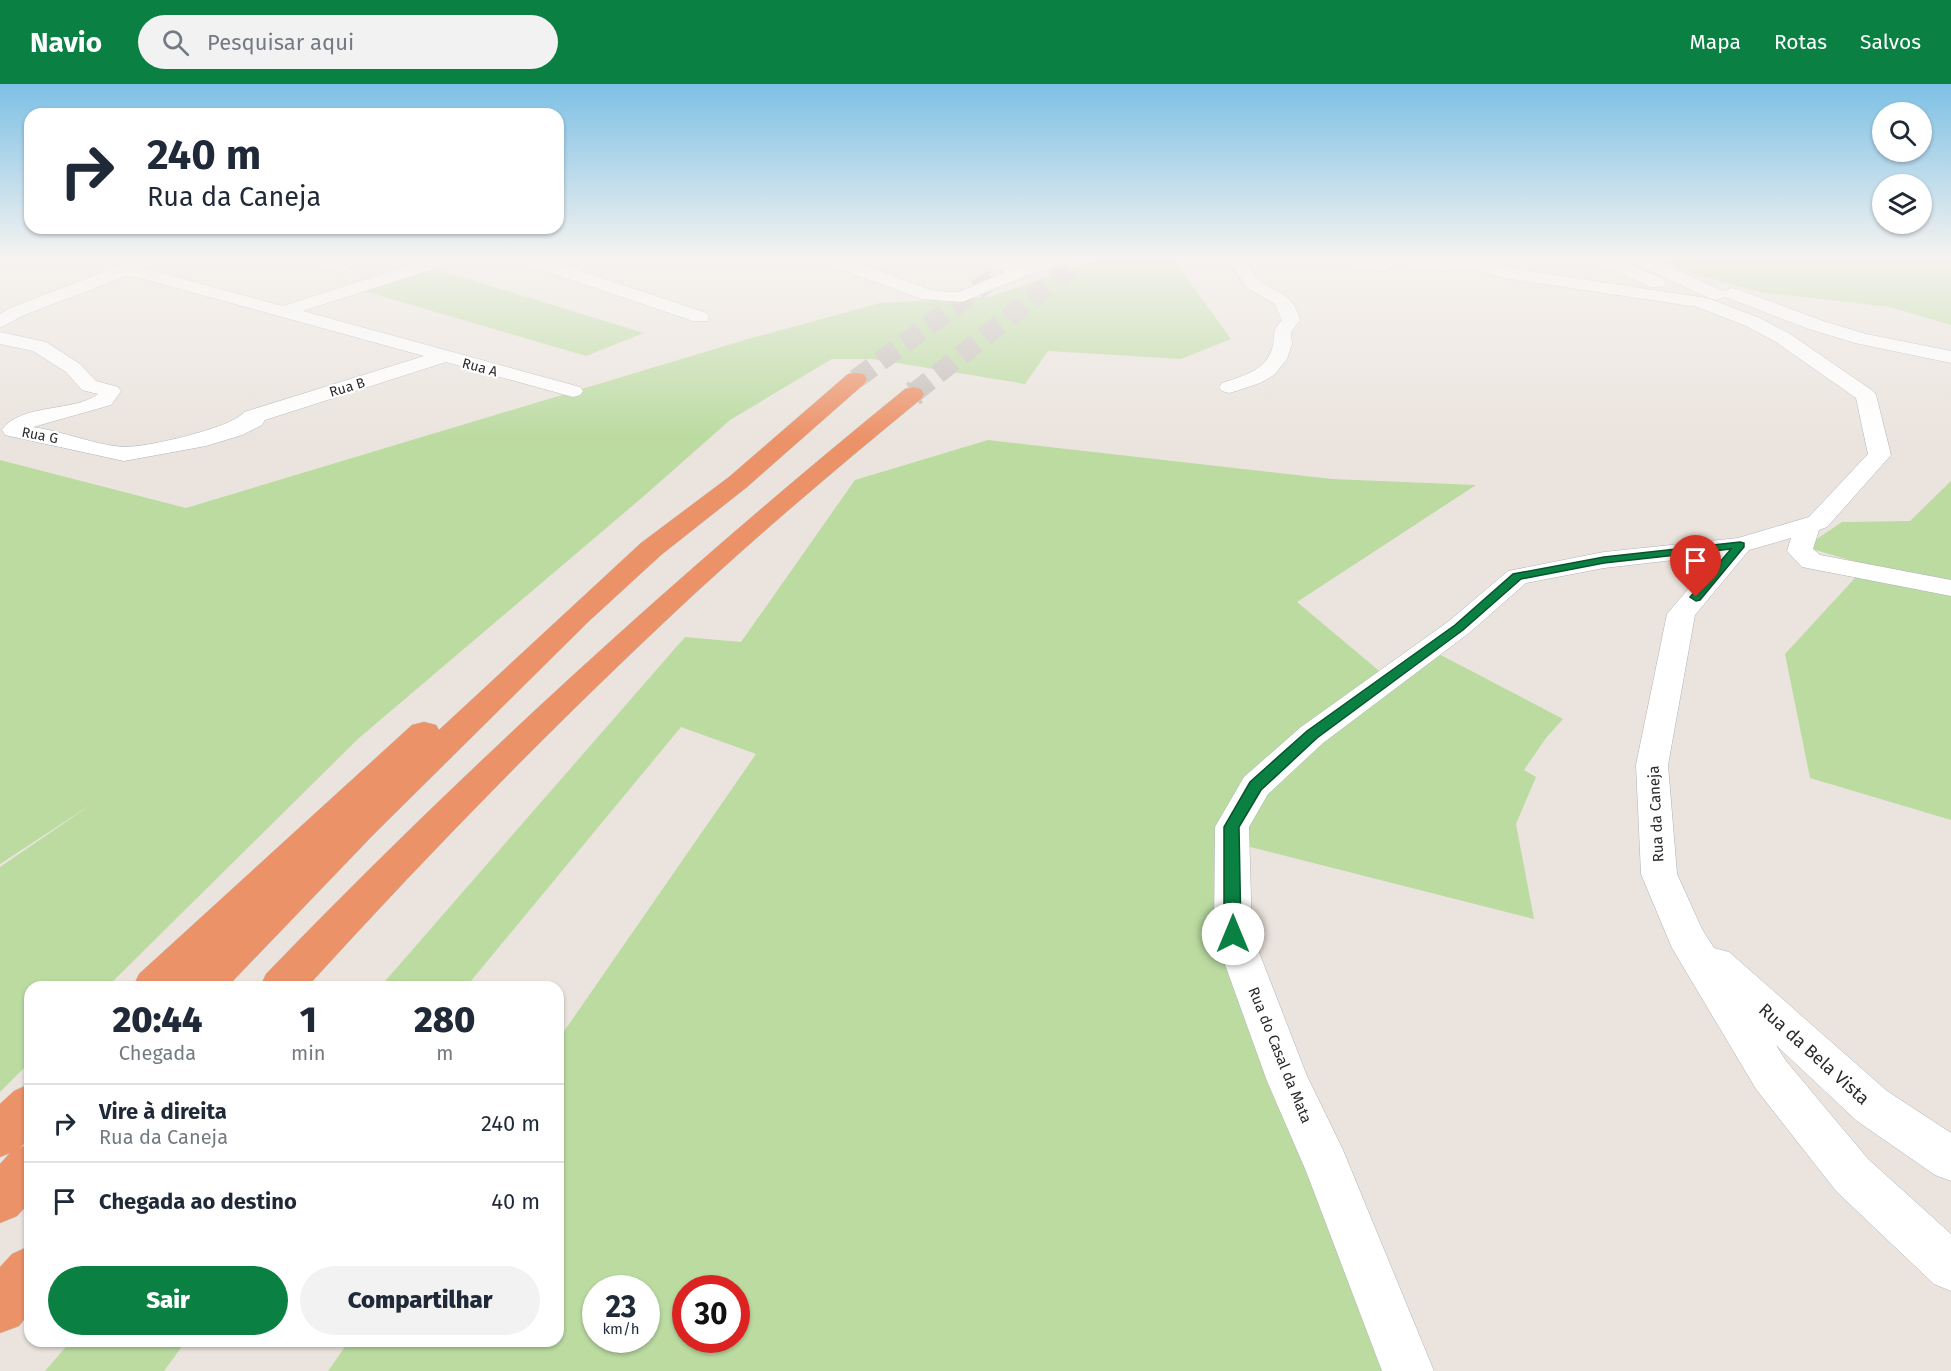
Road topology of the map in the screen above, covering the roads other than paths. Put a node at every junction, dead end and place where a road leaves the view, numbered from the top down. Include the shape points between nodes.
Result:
1 (313, 319) edge
2 (1291, 319) edge
3 (1745, 319) edge
4 (1750, 319) edge
5 (1801, 319) edge
6 (1753, 322) junction
7 (0, 338) edge
8 (442, 357) junction
9 (1951, 357) edge
10 (856, 379) tunnel mouth
11 (1229, 387) dead end
12 (573, 391) dead end
13 (913, 394) tunnel mouth
14 (252, 417) joint
15 (756, 465) junction
16 (1807, 526) junction
17 (1740, 545) junction
18 (1951, 588) edge
19 (1686, 937) junction
20 (160, 981) edge
21 (206, 981) edge
22 (287, 981) edge
23 (24, 1112) edge
24 (0, 1135) edge
25 (1951, 1159) edge
26 (24, 1173) edge
27 (0, 1199) edge
28 (1951, 1267) edge
29 (24, 1279) edge
30 (0, 1307) edge
31 (1408, 1371) edge

1 - 8 street, Rua A
2 - 11 street via 1282,332 1284,340 1278,360 1269,371
3 - 6 street
4 - 6 street
5 - 9 street via 1862,339
6 - 16 street via 1866,395 1880,455 1818,522
7 - 14 street, Rua G via 39,346 73,368 89,386 111,392 104,401 27,421 13,430 124,454 198,441 234,430 254,420
8 - 12 street, Rua A
8 - 14 street, Rua B
10 - 15 highway
13 - 22 highway via 760,520 595,668
15 - 20 highway via 616,558 553,612
15 - 21 highway via 651,549 578,616
16 - 17 street
16 - 18 street via 1800,551 1811,561
17 - 19 street, Rua da Caneja via 1681,614 1652,765 1659,874
17 - 31 street, Rua do Casal da Mata via 1604,560 1517,577 1459,627 1312,735 1256,786 1232,827 1233,934 1288,1081 1327,1166
19 - 25 street, Rua da Bela Vista via 1872,1106
19 - 28 street, Rua da Caneja via 1771,1076 1852,1175
23 - 24 highway
26 - 27 highway
29 - 30 highway

